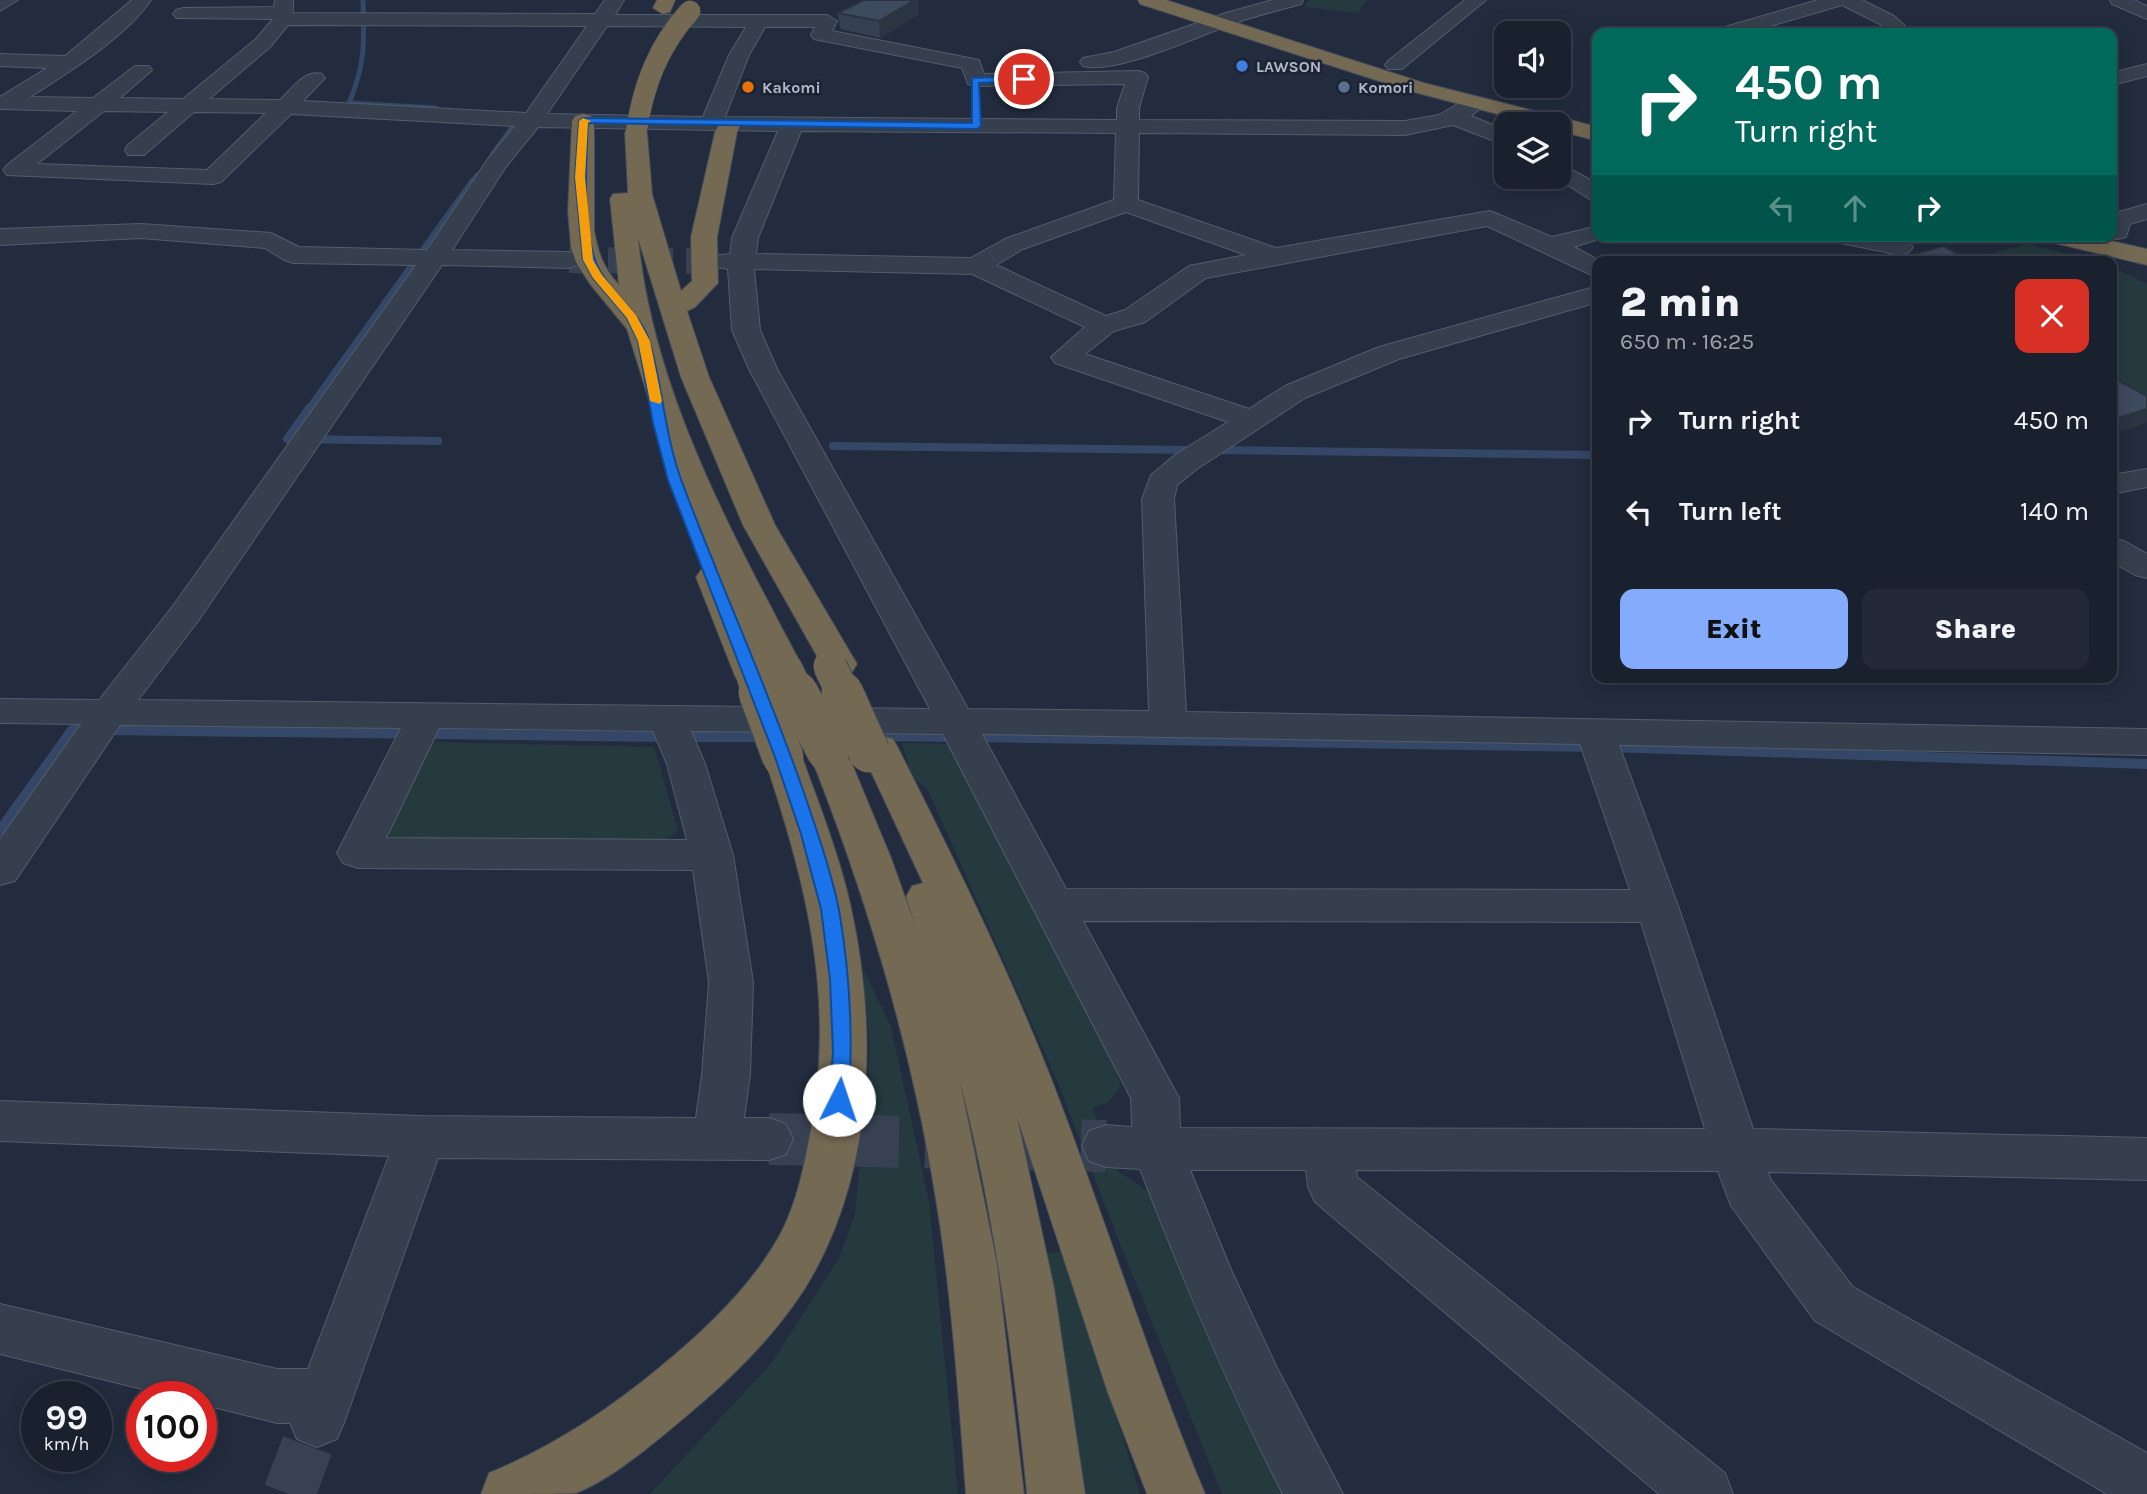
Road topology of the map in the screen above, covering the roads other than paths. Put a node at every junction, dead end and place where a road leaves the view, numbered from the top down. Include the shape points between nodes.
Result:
1 (9, 0) edge
2 (142, 0) edge
3 (615, 0) edge
4 (788, 0) edge
5 (1147, 0) edge
6 (1183, 0) edge
7 (1294, 0) edge
8 (1477, 0) edge
9 (1839, 0) edge
10 (1847, 0) edge
11 (2119, 0) edge
12 (665, 4) edge
13 (0, 5) edge
14 (696, 5) edge
15 (284, 11) edge
16 (2147, 13) edge
17 (183, 14) dead end
18 (1225, 20) junction
19 (601, 21) junction
20 (766, 21) junction
21 (1756, 28) edge
22 (1897, 28) edge
23 (1068, 58) dead end
24 (1118, 58) junction
25 (0, 60) edge
26 (70, 62) junction
27 (1395, 65) junction
28 (2117, 66) edge
29 (142, 69) dead end
30 (2143, 72) edge
31 (315, 78) dead end
32 (1138, 78) junction
33 (2117, 78) edge
34 (975, 80) junction
35 (1476, 103) junction
36 (2, 104) edge
37 (100, 104) junction
38 (188, 106) junction
39 (285, 107) junction
40 (1456, 118) junction
41 (1592, 118) edge
42 (521, 120) junction
43 (583, 121) junction
44 (720, 124) junction
45 (792, 124) junction
46 (977, 126) junction
47 (1128, 127) junction
48 (1494, 132) edge
49 (1592, 132) edge
50 (629, 134) junction
51 (136, 150) dead end
52 (1571, 177) edge
53 (1592, 190) edge
54 (2117, 202) edge
55 (1126, 204) junction
56 (2144, 212) edge
57 (2117, 226) edge
58 (2117, 232) edge
59 (1592, 235) edge
60 (0, 237) edge
61 (2147, 239) edge
62 (1873, 242) edge
63 (2081, 242) edge
64 (1552, 245) junction
65 (1900, 247) dead end
66 (1275, 256) junction
67 (422, 257) junction
68 (2147, 257) edge
69 (569, 260) tunnel mouth
70 (730, 261) junction
71 (976, 266) junction
72 (1592, 267) edge
73 (1592, 296) edge
74 (671, 308) junction
75 (1104, 325) junction
76 (644, 341) junction
77 (1241, 427) junction
78 (2147, 478) edge
79 (2117, 484) edge
80 (0, 710) edge
81 (110, 713) junction
82 (426, 716) junction
83 (667, 718) junction
84 (956, 722) junction
85 (1168, 723) junction
86 (1594, 730) junction
87 (2147, 742) edge
88 (840, 752) junction
89 (712, 856) junction
90 (0, 870) edge
91 (1052, 905) junction
92 (1657, 906) junction
93 (0, 1121) edge
94 (421, 1137) junction
95 (717, 1138) junction
96 (769, 1139) tunnel mouth
97 (1106, 1146) tunnel mouth
98 (1329, 1148) junction
99 (1157, 1149) junction
100 (1737, 1150) junction
101 (2147, 1159) edge
102 (0, 1329) edge
103 (2147, 1485) edge
104 (510, 1494) edge
105 (995, 1494) edge
106 (1056, 1494) edge
107 (1176, 1494) edge
108 (1314, 1494) edge
109 (1704, 1494) edge

1 - 13 street
2 - 26 street
3 - 19 street
4 - 20 street
5 - 18 highway
6 - 18 highway
7 - 18 street
8 - 27 street
9 - 21 street
10 - 22 street
11 - 16 street
12 - 50 highway via 634,75 624,113
14 - 50 highway, bridge via 668,37 651,69
15 - 17 street
15 - 19 street via 362,19
15 - 38 street via 262,43
18 - 24 street
18 - 27 highway
18 - 35 highway
19 - 20 street
19 - 42 street
20 - 34 street via 827,21 821,35 972,64
20 - 44 street via 739,55
23 - 24 street via 1088,62
24 - 32 street via 1139,71
25 - 26 street
26 - 36 street
27 - 41 highway
28 - 30 street
29 - 37 street
30 - 33 street
31 - 39 street
32 - 34 street
32 - 47 street via 1128,108
34 - 46 street
35 - 40 street
35 - 49 highway
36 - 37 street
37 - 38 street
37 - 39 street via 15,170 213,177
38 - 39 street
38 - 51 street
39 - 42 street
40 - 47 street via 1410,128
40 - 48 street
42 - 43 street
42 - 67 street via 495,164
43 - 44 street
43 - 76 highway via 580,177 588,260 632,317
44 - 45 street
44 - 74 highway via 704,237 705,283
45 - 46 street
45 - 70 street via 745,238
46 - 47 street
47 - 55 street
50 - 74 highway
50 - 76 highway via 622,221 628,274
52 - 53 street
54 - 56 street
55 - 66 street
55 - 71 street via 1014,244
56 - 57 street via 2119,220
58 - 61 highway
59 - 64 street
60 - 67 street via 141,231 271,241 293,255
62 - 65 street
63 - 68 highway
64 - 66 street via 1490,218
64 - 72 street
66 - 75 street via 1198,272 1135,316
67 - 69 street
67 - 81 street via 306,439
70 - 71 street
70 - 84 street via 746,330 763,369
71 - 75 street
73 - 77 street via 1389,353 1295,392
74 - 88 highway, bridge via 716,431 759,525 834,665
75 - 77 street via 1065,357
76 - 88 highway, bridge via 674,480 769,672
77 - 85 street via 1162,482 1158,499
78 - 79 street
80 - 81 street
81 - 82 street
81 - 90 street
82 - 83 street
82 - 89 street via 358,853
83 - 84 street
83 - 89 street via 686,764
84 - 85 street
84 - 91 street
85 - 86 street
86 - 87 street
86 - 92 street
88 - 104 highway via 809,834 830,909 839,979 842,1052 838,1124 824,1187 797,1253 751,1319 692,1377 618,1436
88 - 105 highway via 856,818 884,895 935,1070 960,1189 981,1340
88 - 106 highway via 899,820 985,1085 1023,1271
88 - 107 highway via 953,902 1029,1082 1148,1428
89 - 95 street via 731,982
91 - 92 street
91 - 99 street via 1155,1098
92 - 100 street
93 - 94 street
94 - 95 street
94 - 102 street via 321,1408
95 - 96 street
97 - 99 street
98 - 99 street
98 - 100 street
98 - 109 street via 1333,1187
99 - 108 street via 1206,1275 1257,1387
100 - 101 street
100 - 103 street via 1749,1191 1834,1304

